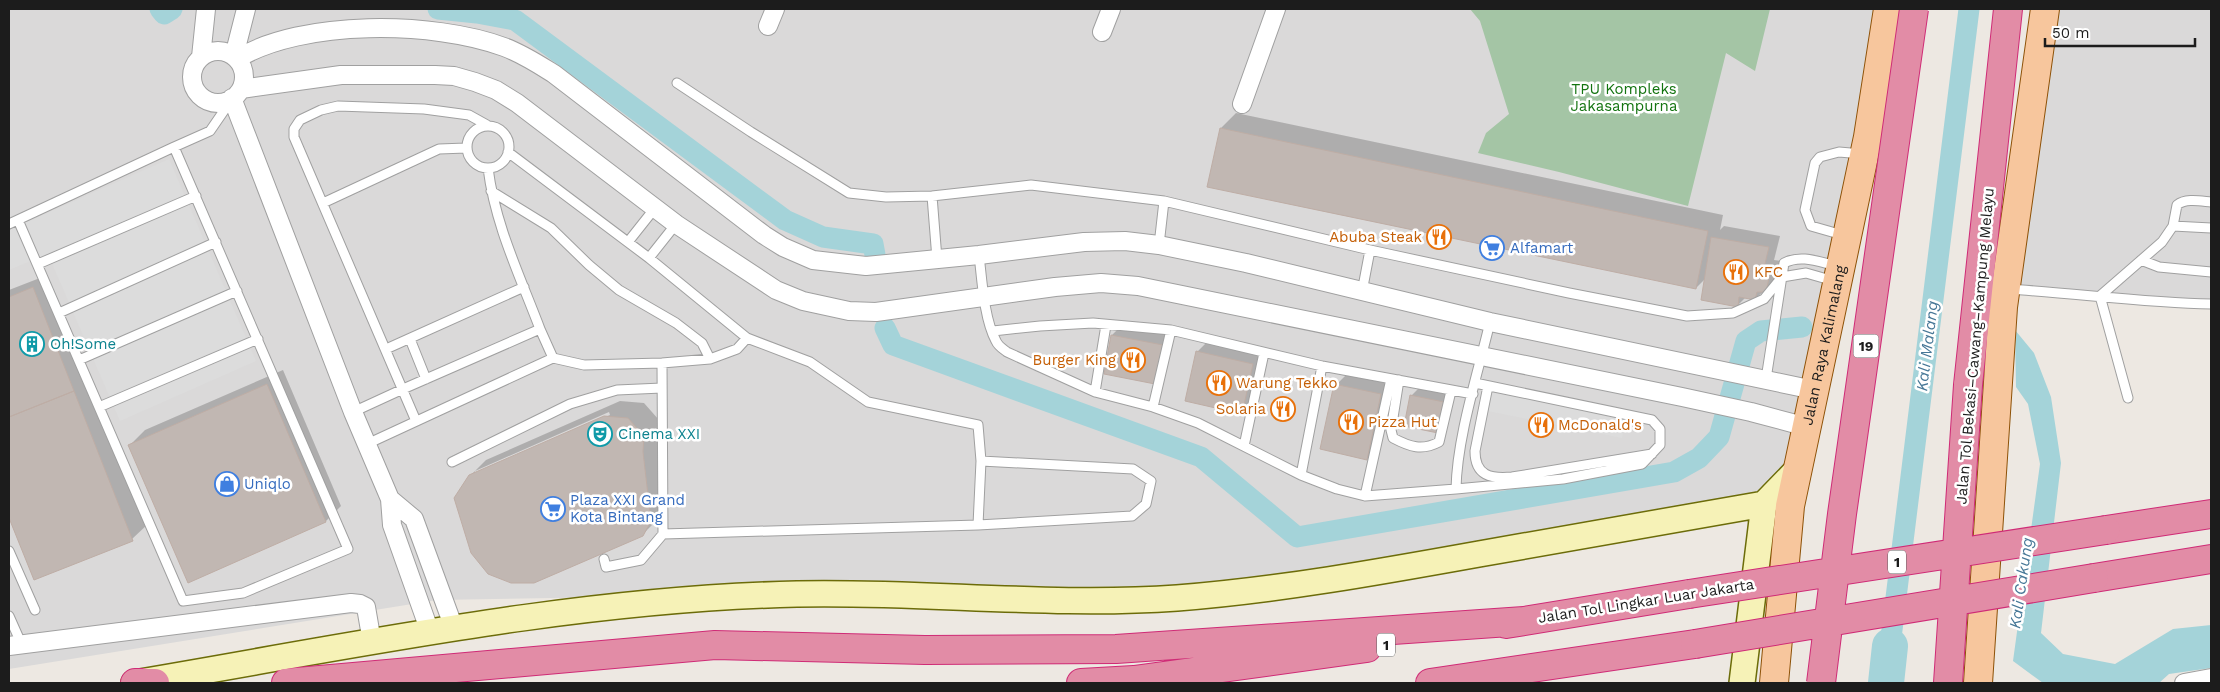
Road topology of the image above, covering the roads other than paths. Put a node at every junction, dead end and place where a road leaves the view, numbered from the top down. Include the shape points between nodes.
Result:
1 (206, 9) edge
2 (246, 9) edge
3 (775, 9) edge
4 (1111, 9) edge
5 (1276, 9) edge
6 (1888, 9) edge
7 (1914, 9) edge
8 (2010, 9) edge
9 (2045, 9) edge
10 (768, 26) dead end
11 (1102, 32) dead end
12 (201, 57) junction
13 (236, 58) junction
14 (677, 84) dead end
15 (236, 94) junction
16 (1242, 104) dead end
17 (487, 125) junction
18 (174, 147) junction
19 (466, 148) junction
20 (508, 152) junction
21 (1864, 154) junction
22 (488, 168) junction
23 (491, 191) junction
24 (196, 196) junction
25 (932, 196) junction
26 (1164, 201) junction
27 (2211, 202) edge
28 (323, 203) junction
29 (655, 208) junction
30 (18, 220) junction
31 (9, 224) edge
32 (676, 224) junction
33 (2173, 226) junction
34 (2211, 228) edge
35 (1846, 236) junction
36 (216, 242) junction
37 (628, 242) junction
38 (1159, 245) junction
39 (1370, 250) junction
40 (979, 255) junction
41 (649, 258) junction
42 (937, 259) junction
43 (2141, 260) junction
44 (38, 264) junction
45 (2211, 272) edge
46 (1838, 274) junction
47 (1782, 277) junction
48 (524, 288) junction
49 (237, 291) junction
50 (1362, 292) junction
51 (2100, 296) junction
52 (984, 297) junction
53 (2004, 298) junction
54 (2211, 304) edge
55 (59, 313) junction
56 (1490, 322) junction
57 (1106, 324) junction
58 (540, 329) junction
59 (1171, 330) junction
60 (993, 331) junction
61 (747, 338) junction
62 (258, 339) junction
63 (410, 339) junction
64 (386, 350) junction
65 (1264, 353) junction
66 (552, 358) junction
67 (1481, 358) junction
68 (710, 359) junction
69 (79, 360) junction
70 (662, 363) junction
71 (1322, 366) junction
72 (1765, 374) junction
73 (426, 379) junction
74 (1395, 380) junction
75 (1475, 383) junction
76 (1488, 386) junction
77 (662, 388) junction
78 (403, 389) junction
79 (1814, 390) junction
80 (1451, 391) junction
81 (1095, 392) junction
82 (1472, 394) junction
83 (2128, 398) dead end
84 (99, 407) junction
85 (1153, 407) junction
86 (353, 412) junction
87 (416, 421) junction
88 (1807, 427) junction
89 (367, 444) junction
90 (1244, 446) junction
91 (1653, 454) junction
92 (982, 461) junction
93 (452, 462) dead end
94 (1797, 470) junction
95 (1301, 475) junction
96 (1456, 489) junction
97 (1365, 496) junction
98 (390, 499) junction
99 (2211, 499) edge
100 (1764, 504) junction
101 (2211, 514) edge
102 (2148, 524) junction
103 (978, 525) junction
104 (663, 534) junction
105 (9, 551) edge
106 (604, 559) dead end
107 (2211, 559) edge
108 (35, 610) dead end
109 (9, 616) edge
110 (1524, 621) junction
111 (454, 628) junction
112 (430, 632) junction
113 (372, 642) junction
114 (15, 645) edge
115 (2211, 678) edge
116 (134, 683) edge
117 (155, 683) edge
118 (286, 683) edge
119 (1081, 683) edge
120 (1430, 683) edge
121 (1742, 683) edge
122 (1774, 683) edge
123 (1821, 683) edge
124 (1948, 683) edge
125 (1978, 683) edge
126 (2184, 683) edge

1 - 12 street
2 - 13 street
3 - 10 street
4 - 11 street
5 - 16 street
6 - 21 main road, Jalan Raya Kalimalang
7 - 123 highway, 19, bridge
8 - 124 highway, Jalan Tol Bekasi–Cawang–Kampung Melayu, bridge via 2003,47 1968,385
9 - 53 main road
12 - 13 street via 211,51 224,51
12 - 15 street via 194,68 192,80 198,93 208,101 220,103
13 - 15 street via 243,68 244,79
13 - 42 street via 253,49 321,32 366,28 424,30 503,47 554,74 783,247 813,260 836,264 866,266
14 - 25 lane via 849,193 886,197
15 - 18 lane via 210,131
15 - 29 street via 341,75 454,76 496,90 517,103
15 - 86 street
17 - 19 lane via 472,132
17 - 20 lane via 500,129 508,139
17 - 28 lane via 469,115 424,109 338,106 321,110 300,120 294,129 294,137
18 - 24 lane
18 - 30 lane
19 - 22 lane via 473,163
19 - 28 lane via 439,149
20 - 22 lane via 501,163
20 - 37 lane
21 - 35 main road, Jalan Raya Kalimalang
21 - 35 lane via 1839,152 1820,157 1815,163 1805,210 1807,220 1811,226
22 - 23 lane
23 - 48 lane
23 - 68 lane via 551,228 619,290 676,323 702,343
24 - 36 lane
24 - 44 lane
25 - 26 lane via 1032,185
25 - 42 lane
26 - 38 lane
26 - 39 lane
27 - 33 lane via 2182,201 2177,205
28 - 64 lane
29 - 32 street
29 - 37 lane
30 - 31 lane
30 - 44 lane
32 - 41 lane
32 - 52 street via 776,290 803,301 849,311 876,312
33 - 34 lane
33 - 43 lane via 2162,242
35 - 46 main road, Jalan Raya Kalimalang
36 - 49 lane
36 - 55 lane
37 - 41 lane
38 - 40 street via 1125,241 1084,242
38 - 50 street
39 - 47 lane via 1687,316 1733,313 1764,299
39 - 50 lane
40 - 42 street
40 - 52 lane
41 - 61 lane
43 - 45 lane via 2159,267
43 - 51 lane
44 - 55 lane
46 - 47 lane via 1806,273
46 - 47 lane via 1809,260 1793,259 1784,263
46 - 79 main road, Jalan Raya Kalimalang
47 - 72 lane
48 - 58 lane
48 - 63 lane
49 - 62 lane
49 - 69 lane
50 - 56 street
51 - 53 lane
51 - 54 lane via 2128,301
51 - 83 lane
52 - 60 lane
52 - 67 street via 1101,284 1138,286
53 - 125 main road
55 - 69 lane
56 - 67 lane
56 - 72 street via 1717,369
57 - 59 lane
57 - 60 lane
57 - 81 lane
58 - 66 lane
58 - 73 lane
59 - 65 lane
59 - 85 lane
60 - 81 lane via 996,342 1008,352
61 - 68 lane via 737,349
61 - 92 lane via 810,362 868,402 978,425
62 - 84 lane
62 - 84 lane via 348,549 243,593 183,601
63 - 64 lane
63 - 73 lane
64 - 78 lane
65 - 71 lane
65 - 90 lane
66 - 70 lane via 584,365
66 - 87 lane
67 - 75 lane
67 - 88 street via 1705,402
68 - 70 lane
69 - 84 lane
70 - 77 lane
71 - 74 lane
71 - 95 lane
72 - 79 street
73 - 78 lane
74 - 80 lane
74 - 80 lane via 1393,438 1426,449 1439,442
74 - 97 lane
75 - 76 lane
75 - 82 lane
76 - 91 lane via 1652,420 1660,429 1660,445
76 - 91 lane via 1475,461 1479,469 1489,476 1512,476
77 - 93 lane via 618,390 570,404
77 - 104 lane
78 - 86 lane
78 - 87 lane
79 - 88 main road, Jalan Raya Kalimalang
80 - 82 lane
81 - 85 lane
82 - 96 lane via 1456,468
85 - 90 lane via 1198,423
86 - 89 street
87 - 89 lane
88 - 94 main road, Jalan Raya Kalimalang
89 - 98 street
90 - 95 lane
91 - 96 lane via 1642,464 1563,479
92 - 103 lane
92 - 103 lane via 1133,469 1152,481 1146,504 1132,516
94 - 100 street
94 - 122 main road, Jalan Raya Kalimalang via 1790,506
95 - 97 lane via 1337,490
96 - 97 lane
98 - 111 street via 414,519
98 - 112 street via 392,525
99 - 102 highway
100 - 111 street via 1362,575 1173,598 1058,601 798,594 649,603
100 - 121 street
101 - 102 highway, Jalan Tol Lingkar Luar Jakarta / 1
102 - 110 highway, Jalan Tol Lingkar Luar Jakarta / 1, bridge
103 - 104 lane
104 - 106 lane via 641,560 606,567
105 - 108 lane
107 - 120 highway, bridge via 1695,644
109 - 114 lane
110 - 118 highway via 1116,649 925,650 715,645
110 - 119 highway, Jalan Tol Lingkar Luar Jakarta / 1 via 1352,650 1134,680
111 - 112 street
112 - 113 street
113 - 114 street via 366,607 351,603
113 - 116 street
115 - 126 street
116 - 117 highway

